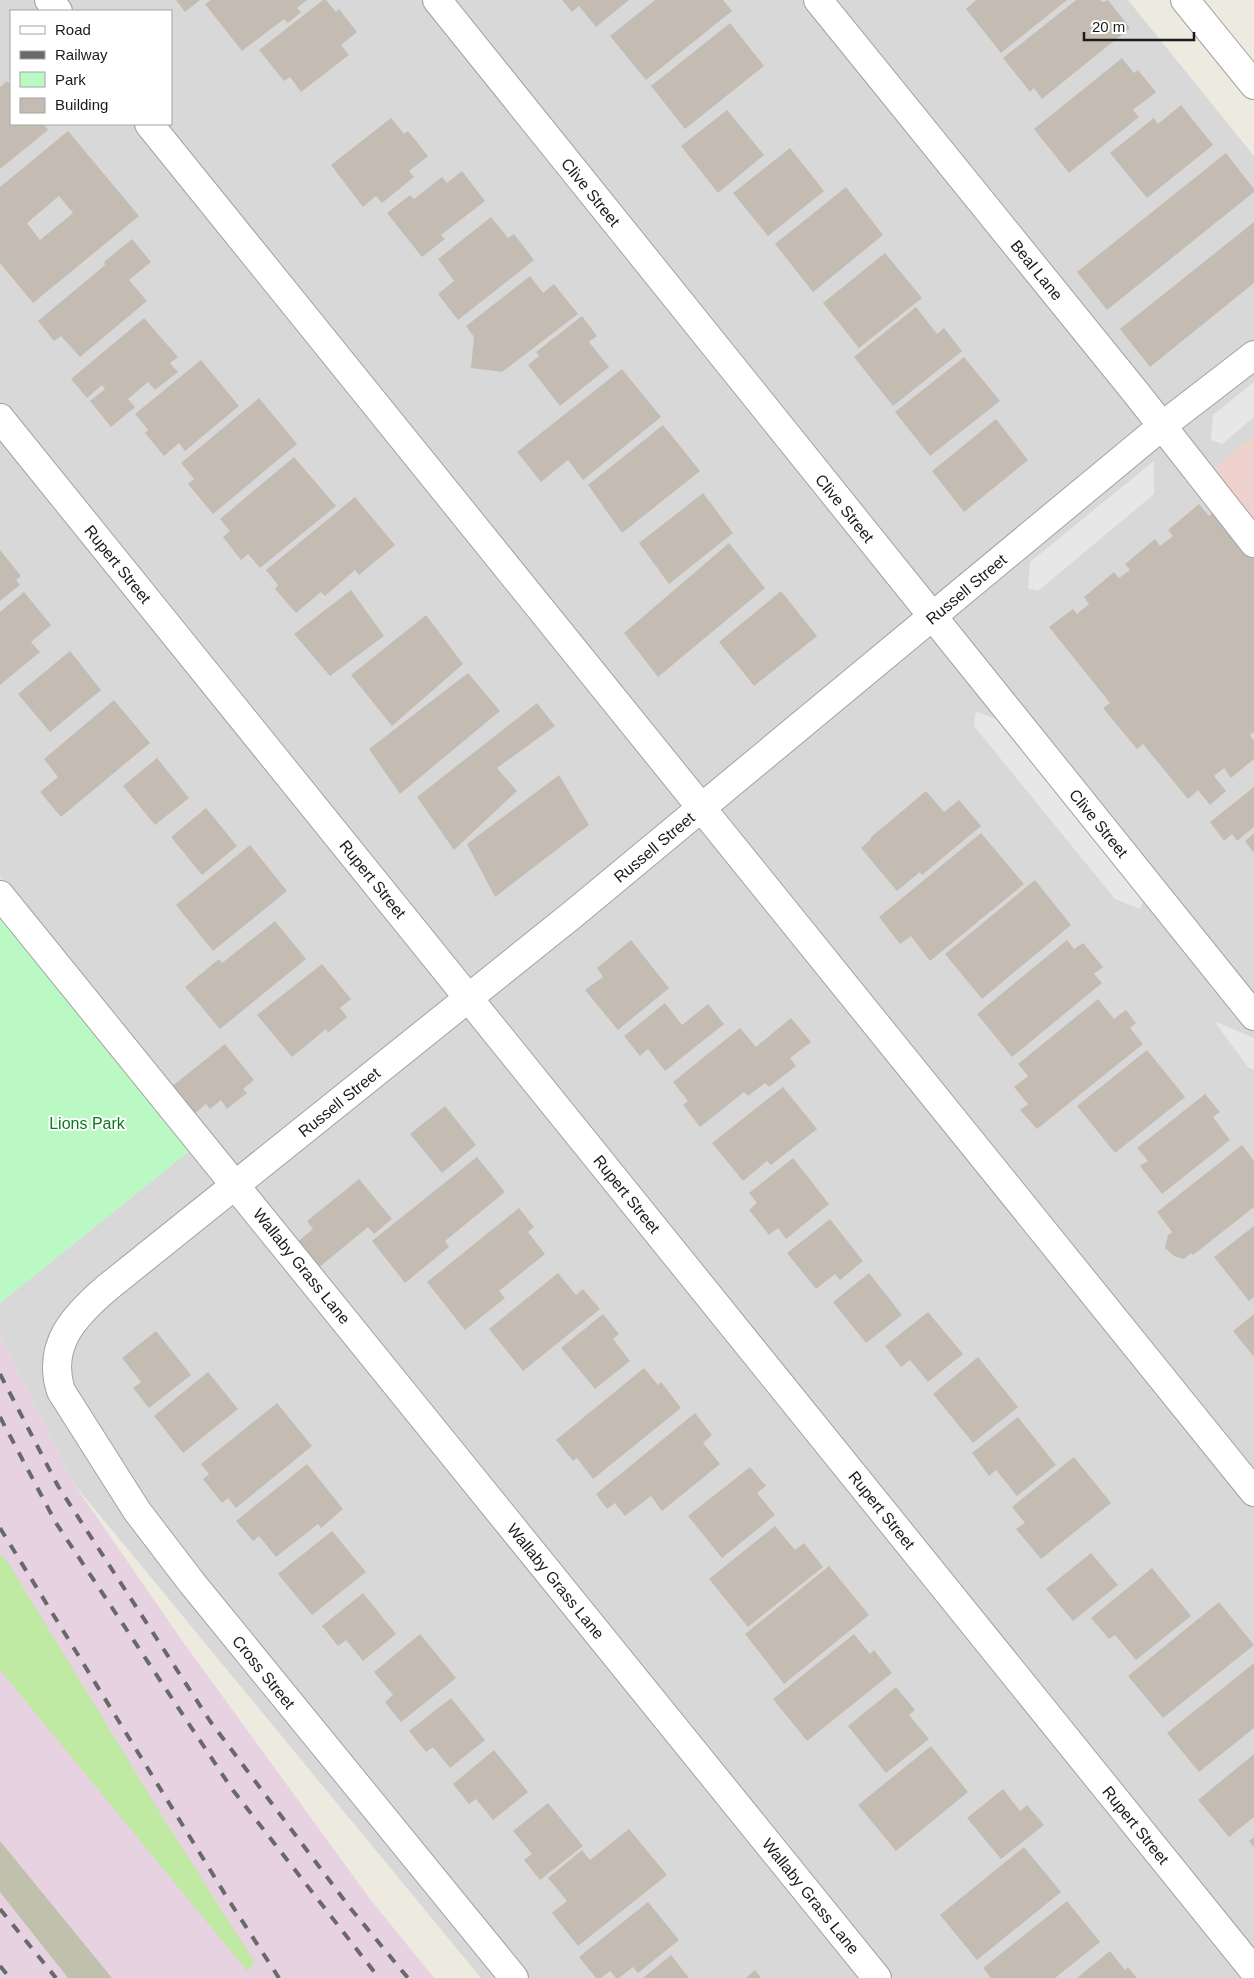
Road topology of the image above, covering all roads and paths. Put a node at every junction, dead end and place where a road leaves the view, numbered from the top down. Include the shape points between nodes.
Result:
1 (49, 0) edge
2 (437, 0) edge
3 (818, 0) edge
4 (1185, 0) edge
5 (57, 10) edge
6 (1254, 85) edge
7 (150, 125) edge
8 (1254, 355) edge
9 (0, 418) edge
10 (1162, 426) junction
11 (1254, 543) edge
12 (934, 617) junction
13 (701, 809) junction
14 (0, 895) edge
15 (470, 998) junction
16 (1254, 1016) edge
17 (236, 1185) junction
18 (60, 1344) joint
19 (1254, 1492) edge
20 (1254, 1971) edge
21 (514, 1978) edge
22 (877, 1978) edge

1 - 5 street
2 - 12 street, Clive Street
3 - 10 street, Beal Lane
4 - 6 street
7 - 13 street
8 - 10 street, Russell Street
9 - 15 street, Rupert Street
10 - 11 street, Beal Lane
10 - 12 street, Russell Street
12 - 13 street, Russell Street
12 - 16 street, Clive Street
13 - 15 street, Russell Street
13 - 19 street
14 - 17 street, Wallaby Grass Lane
15 - 17 street, Russell Street
15 - 20 street, Rupert Street
17 - 18 street, Russell Street via 91,1302
17 - 22 street, Wallaby Grass Lane
18 - 21 street, Cross Street via 57,1368 61,1391 137,1511

